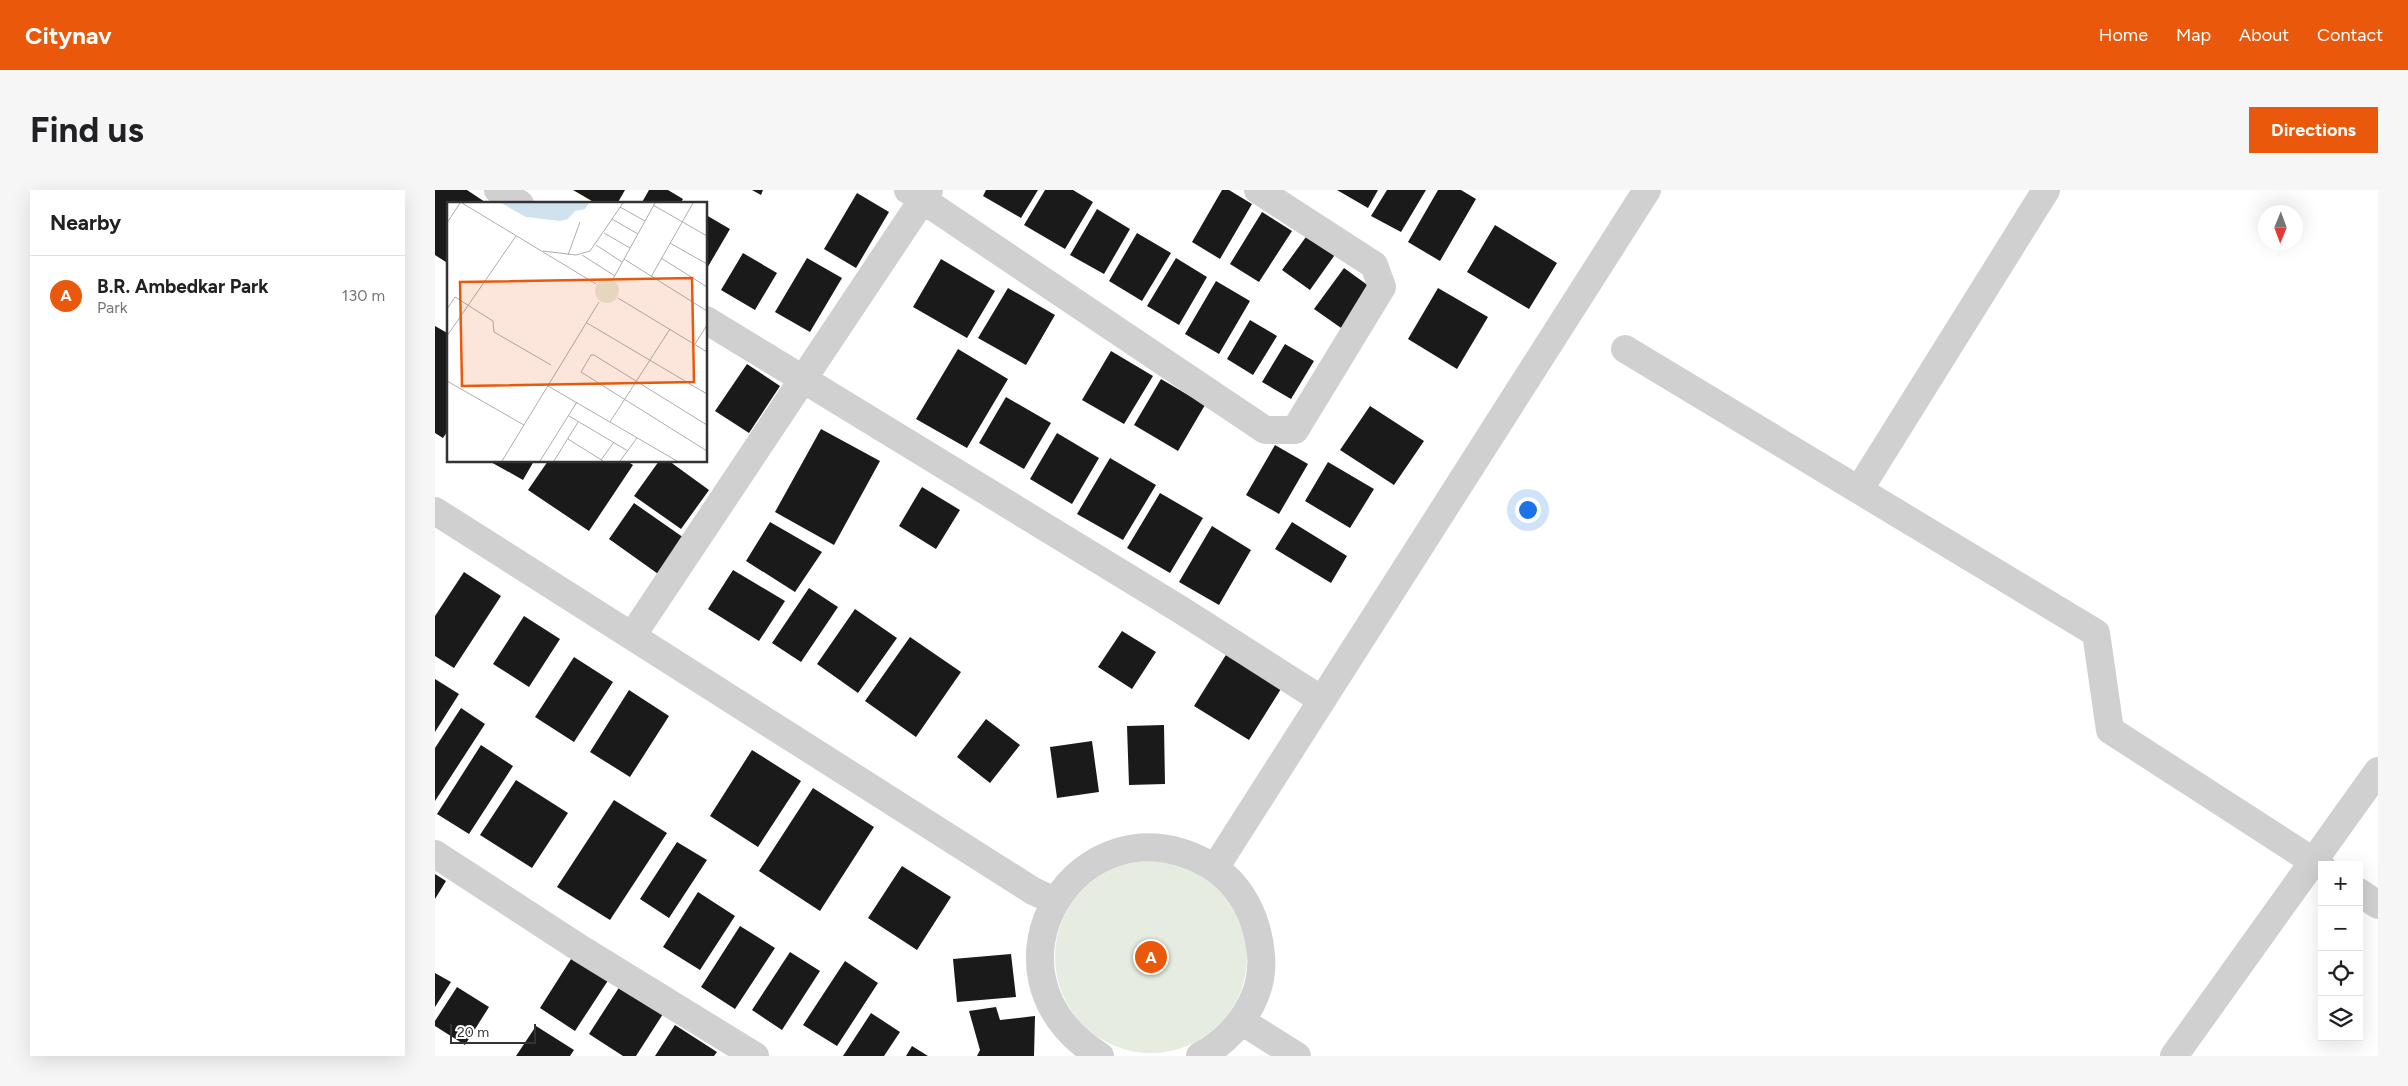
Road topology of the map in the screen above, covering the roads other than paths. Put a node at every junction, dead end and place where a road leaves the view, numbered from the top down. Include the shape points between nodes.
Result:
1 (498, 190) edge
2 (1258, 190) edge
3 (1647, 190) edge
4 (2045, 190) edge
5 (920, 193) edge
6 (517, 202) edge
7 (707, 321) edge
8 (1625, 349) dead end
9 (802, 381) junction
10 (1859, 490) junction
11 (435, 511) edge
12 (632, 636) junction
13 (1322, 700) junction
14 (2378, 771) edge
15 (435, 854) edge
16 (2320, 861) edge
17 (2318, 864) edge
18 (1215, 868) junction
19 (2363, 895) edge
20 (1055, 901) junction
21 (2378, 905) edge
22 (1241, 1021) junction
23 (755, 1056) edge
24 (1100, 1056) edge
25 (1200, 1056) edge
26 (1297, 1056) edge
27 (2174, 1056) edge

1 - 6 street
2 - 5 street via 1374,265 1382,287 1295,430 1265,430
3 - 13 street
4 - 10 street
5 - 9 street
7 - 9 street
8 - 10 street
9 - 12 street
9 - 13 street via 1181,610
10 - 17 street via 2096,633 2110,730
11 - 12 street
12 - 20 street via 1033,891
13 - 18 street
14 - 16 street
15 - 23 street
17 - 27 street
18 - 20 street via 1178,851 1138,848 1099,860 1082,871
18 - 22 street via 1244,899 1260,939 1259,982
19 - 21 street
20 - 24 street via 1041,938 1041,979 1047,998 1064,1026
22 - 25 street via 1229,1036
22 - 26 street

